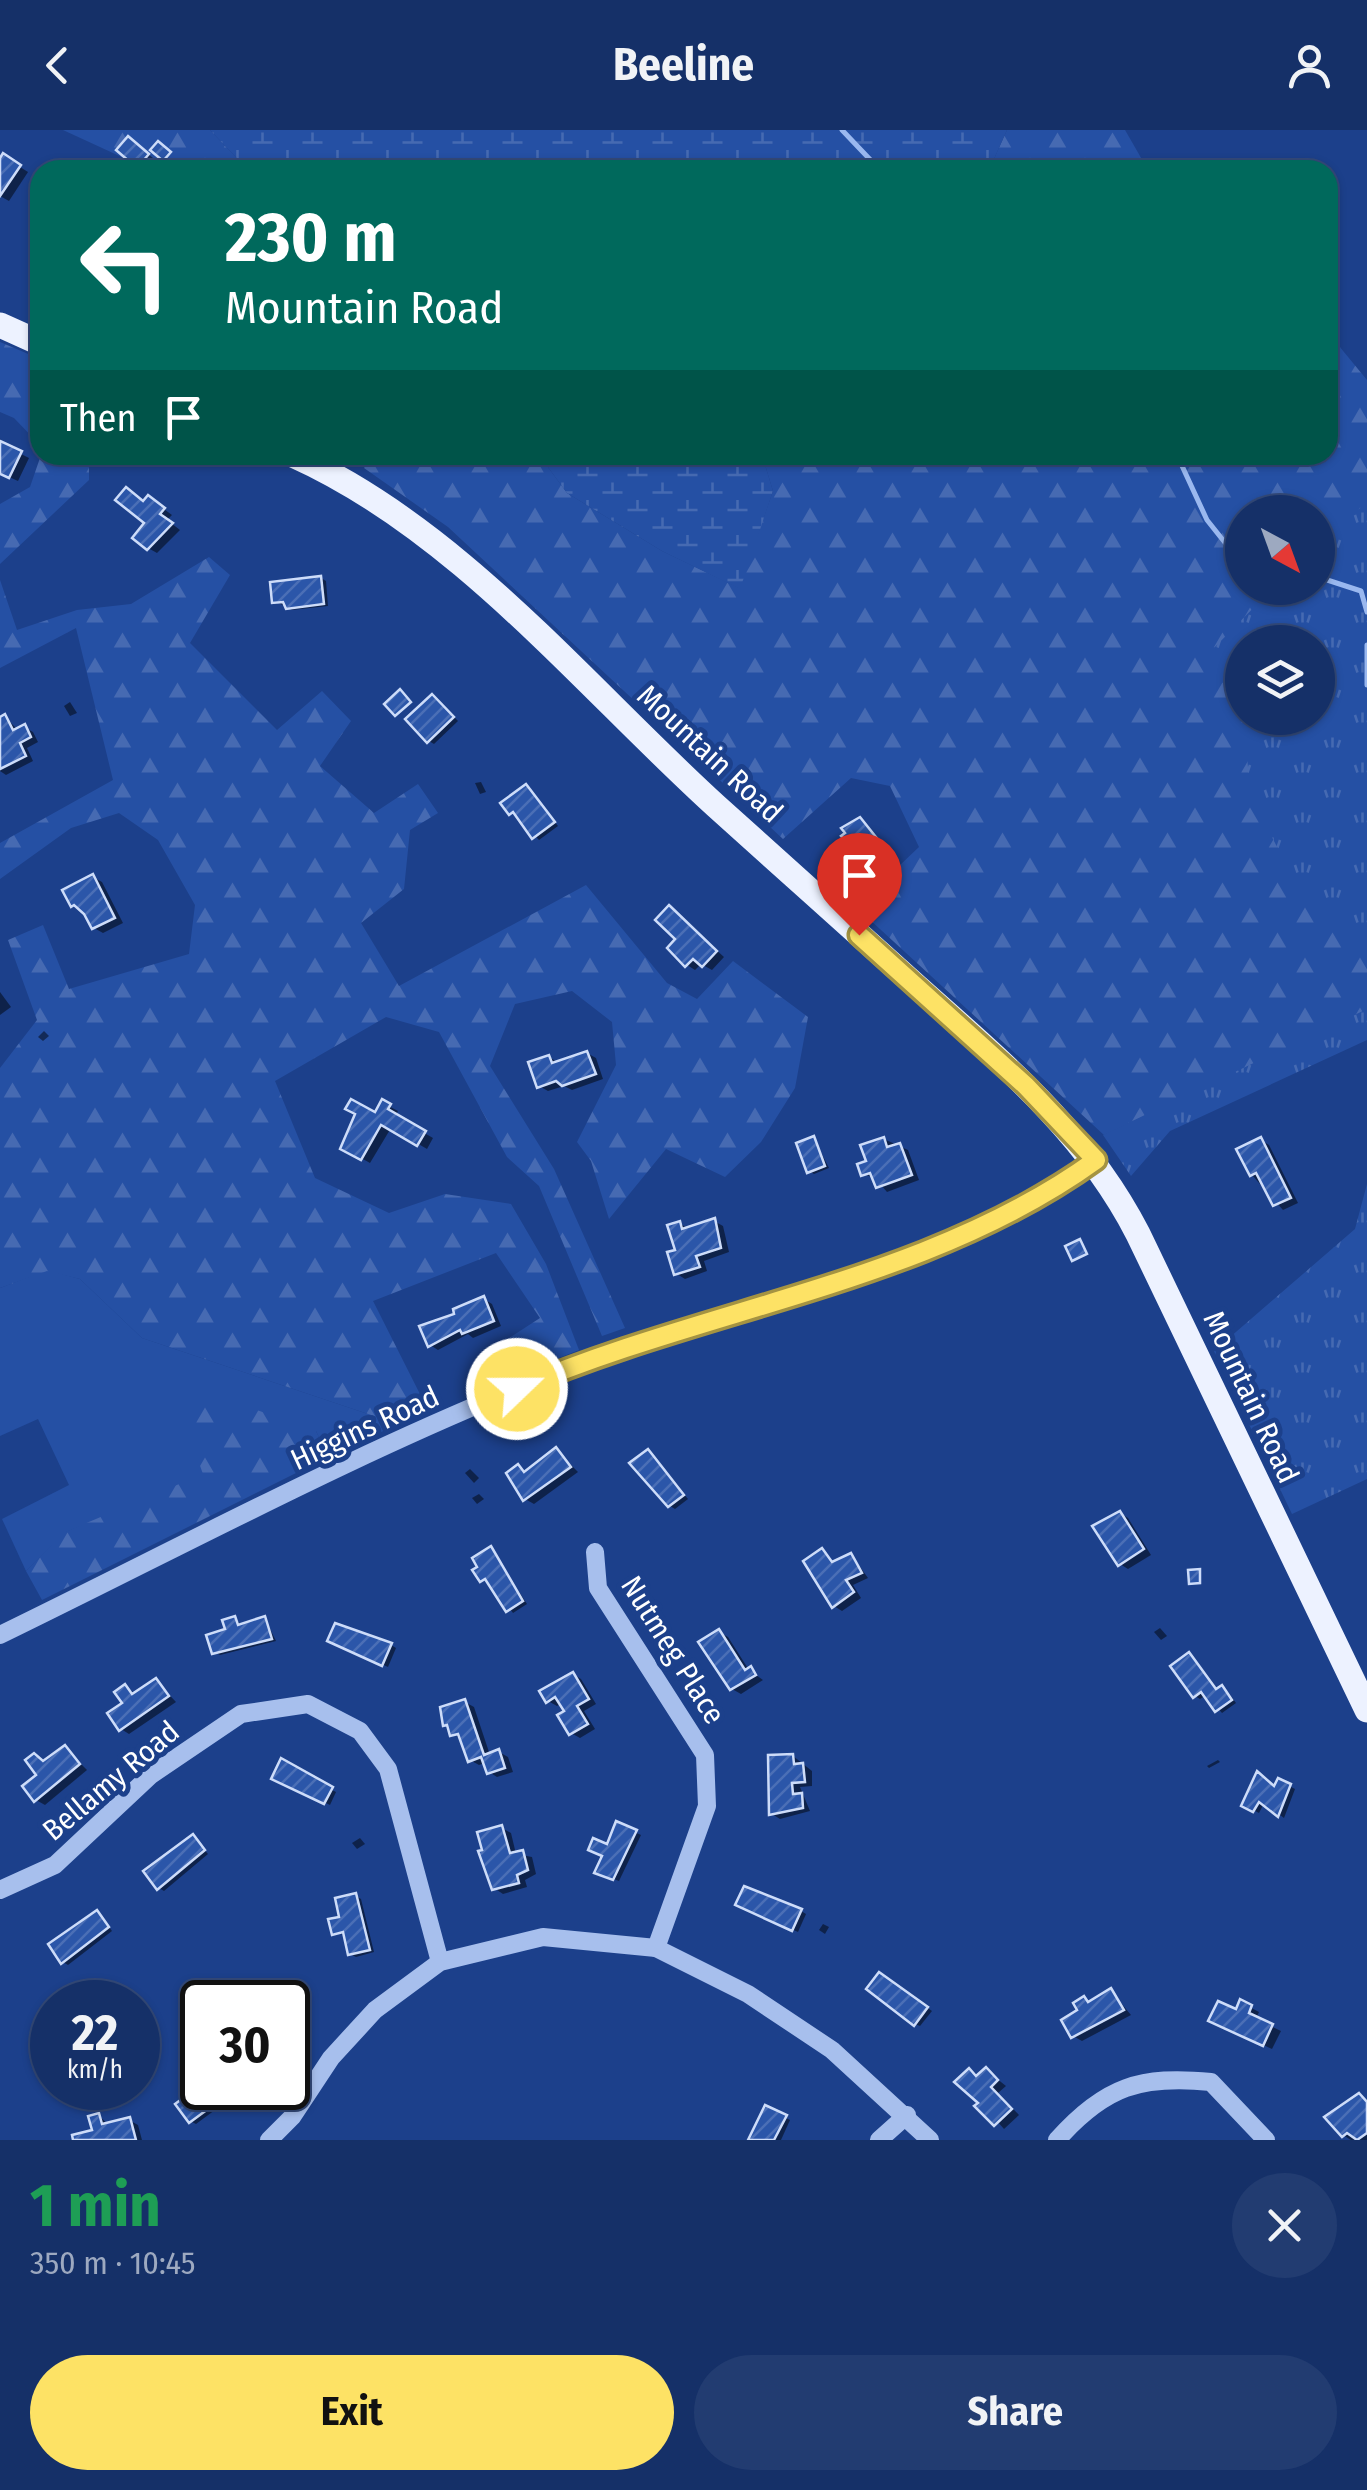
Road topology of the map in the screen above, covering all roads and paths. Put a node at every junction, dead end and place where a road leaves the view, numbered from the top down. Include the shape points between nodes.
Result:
1 (0, 325) edge
2 (30, 338) edge
3 (313, 465) edge
4 (1096, 1160) junction
5 (596, 1552) dead end
6 (0, 1635) edge
7 (1367, 1710) edge
8 (0, 1890) edge
9 (656, 1948) junction
10 (440, 1962) junction
11 (907, 2115) junction
12 (269, 2140) edge
13 (879, 2140) edge
14 (930, 2140) edge
15 (1057, 2140) edge
16 (1266, 2140) edge

1 - 2 main road
3 - 4 main road, Mountain Road via 370,495 446,553 1026,1086
4 - 6 street, Higgins Road via 949,1240 550,1375 468,1410
4 - 7 main road, Mountain Road
5 - 9 street, Nutmeg Place via 598,1588 705,1755 708,1806
8 - 10 street, Bellamy Road via 55,1865 151,1776 241,1714 308,1704 360,1731 388,1768
9 - 10 street via 544,1937
9 - 11 street via 762,2003 832,2050
10 - 12 street via 375,2010
11 - 13 street
11 - 14 street
15 - 16 street via 1107,2093 1164,2078 1212,2082

